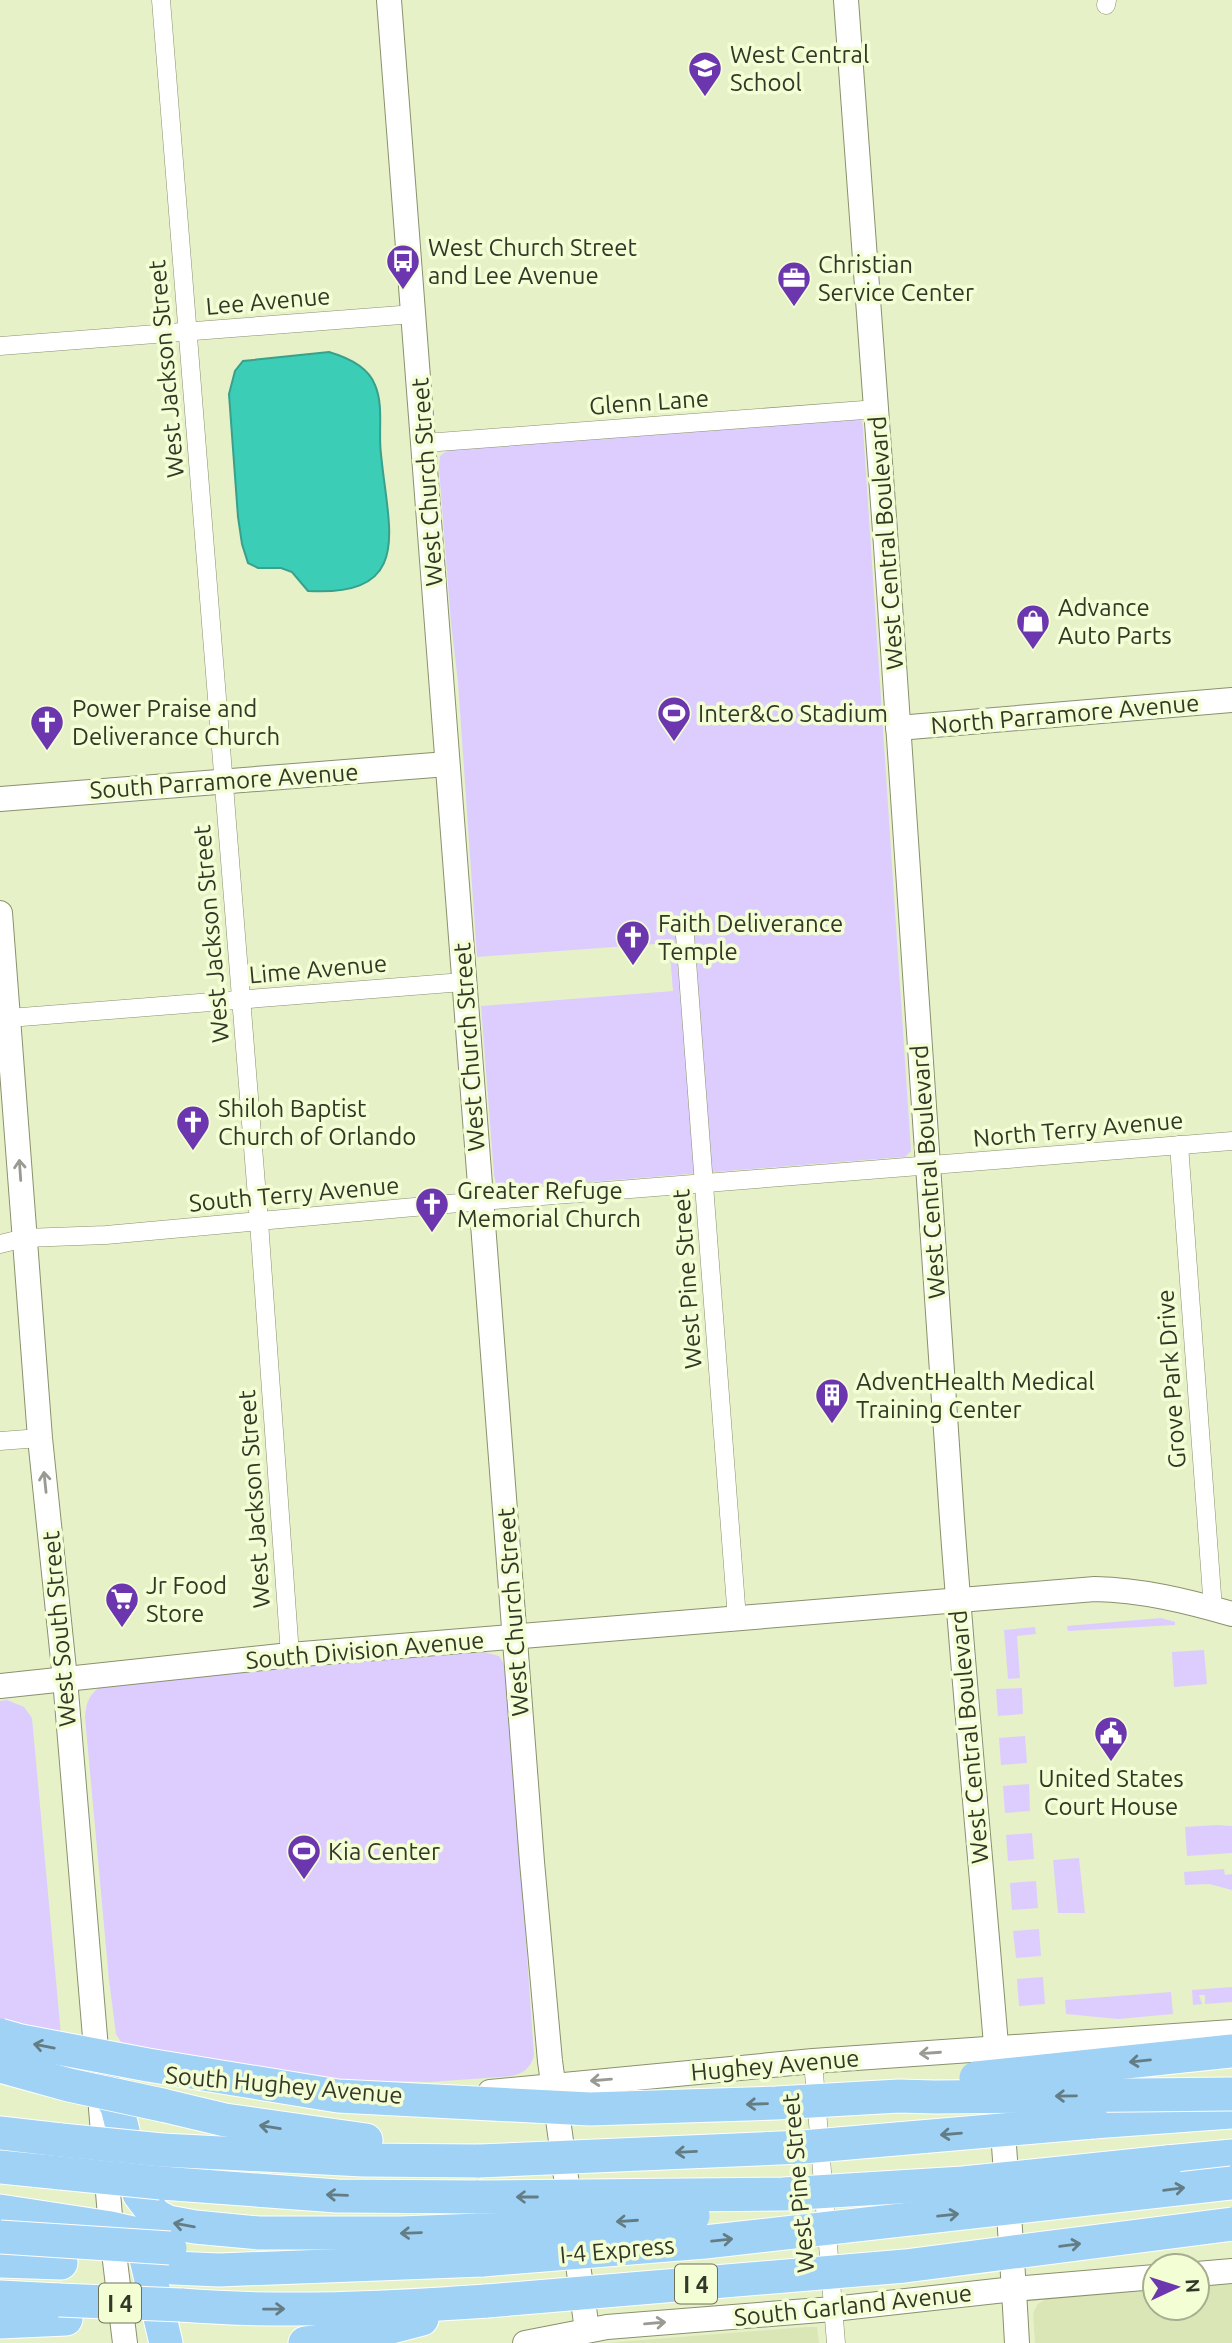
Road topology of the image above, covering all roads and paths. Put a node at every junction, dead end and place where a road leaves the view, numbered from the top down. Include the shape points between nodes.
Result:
1 (161, 0) edge
2 (389, 0) edge
3 (846, 0) edge
4 (414, 314) junction
5 (188, 332) junction
6 (0, 346) edge
7 (877, 409) junction
8 (425, 443) junction
9 (1232, 700) edge
10 (898, 728) junction
11 (447, 764) junction
12 (223, 782) junction
13 (0, 799) edge
14 (0, 914) edge
15 (685, 935) dead end
16 (463, 982) junction
17 (241, 1000) junction
18 (9, 1018) junction
19 (8, 1117) edge
20 (1232, 1141) edge
21 (1180, 1145) junction
22 (927, 1166) junction
23 (704, 1183) junction
24 (481, 1201) junction
25 (259, 1222) junction
26 (25, 1238) junction
27 (0, 1244) edge
28 (40, 1438) junction
29 (0, 1441) edge
30 (958, 1601) junction
31 (1223, 1611) edge
32 (737, 1619) junction
33 (515, 1637) junction
34 (290, 1655) junction
35 (65, 1679) junction
36 (0, 1686) edge
37 (1232, 2032) edge
38 (0, 2035) edge
39 (998, 2049) junction
40 (1232, 2052) edge
41 (813, 2061) junction
42 (0, 2066) edge
43 (98, 2073) junction
44 (0, 2080) edge
45 (553, 2085) junction
46 (1232, 2094) edge
47 (899, 2096) junction
48 (1232, 2112) edge
49 (0, 2133) edge
50 (1232, 2156) edge
51 (471, 2162) junction
52 (0, 2167) edge
53 (963, 2183) junction
54 (1232, 2183) edge
55 (0, 2195) edge
56 (0, 2211) edge
57 (111, 2221) junction
58 (1232, 2224) edge
59 (0, 2237) edge
60 (481, 2245) junction
61 (172, 2258) junction
62 (0, 2260) edge
63 (1232, 2271) edge
64 (1211, 2273) edge
65 (1141, 2278) edge
66 (1014, 2289) junction
67 (0, 2297) edge
68 (487, 2301) junction
69 (833, 2309) junction
70 (62, 2310) junction
71 (0, 2322) edge
72 (177, 2323) edge
73 (588, 2336) edge
74 (125, 2343) edge
75 (305, 2343) edge
76 (525, 2343) edge
77 (836, 2343) edge
78 (1017, 2343) edge

1 - 5 street, West Jackson Street
2 - 4 street, West Church Street
3 - 7 street, West Central Boulevard
4 - 5 street, Lee Avenue
4 - 8 street, West Church Street
5 - 6 street, Lee Avenue
5 - 12 street, West Jackson Street
7 - 8 street, Glenn Lane
7 - 10 street, West Central Boulevard
8 - 11 street, West Church Street
9 - 10 street, North Parramore Avenue
10 - 22 street, West Central Boulevard
11 - 12 street, South Parramore Avenue
11 - 16 street, West Church Street
12 - 13 street, South Parramore Avenue
12 - 17 street, West Jackson Street
14 - 18 street, West South Street
15 - 23 street, West Pine Street
16 - 17 street, Lime Avenue
16 - 24 street, West Church Street
17 - 18 street, Lime Avenue
17 - 25 street, West Jackson Street
18 - 19 street, West South Street
26 -> 19 street, West South Street
20 - 21 street, North Terry Avenue
21 - 22 street, North Terry Avenue
21 - 31 street, Grove Park Drive
22 - 23 street, South Terry Avenue
22 - 30 street, West Central Boulevard
23 - 24 street, South Terry Avenue
23 - 32 street, West Pine Street
24 - 25 street, South Terry Avenue
24 - 33 street, West Church Street
25 - 26 street, South Terry Avenue
25 - 34 street, West Jackson Street
26 - 27 street, South Terry Avenue
26 - 28 street, West South Street
28 - 29 street
35 -> 28 street, West South Street
30 - 31 street, South Division Avenue via 1095,1588
30 - 32 street, South Division Avenue
30 - 39 street, West Central Boulevard
32 - 33 street, South Division Avenue
33 - 34 street, South Division Avenue
33 - 45 street, West Church Street
34 - 35 street, South Division Avenue
35 - 36 street, South Division Avenue
35 - 43 street, West South Street
37 - 39 street, Hughey Avenue
47 -> 38 highway, bridge via 590,2109 338,2096
39 -> 41 street, Hughey Avenue
39 - 66 street, West Central Boulevard
40 -> 47 highway, bridge via 962,2080
41 -> 45 street, Hughey Avenue
41 - 69 street, West Pine Street
51 -> 42 highway, bridge via 410,2146 237,2122
43 - 44 highway
43 - 45 street, South Hughey Avenue via 190,2076 374,2097
43 - 57 street, West South Street
60 -> 43 highway via 400,2233 259,2233 167,2222 155,2215 139,2194 117,2108
45 - 73 street, West Church Street
46 -> 47 highway, bridge
48 -> 51 highway, bridge via 803,2147
49 - 51 highway, bridge via 162,2150
50 - 53 highway, I-4 Express, bridge
53 -> 52 highway, I-4 Express, bridge via 783,2194 337,2196
53 -> 60 highway, bridge via 747,2211 525,2229
60 -> 54 highway, I-4 Express, bridge via 705,2242
55 - 57 highway
56 - 57 highway
57 - 72 highway via 143,2246
57 - 74 street, West South Street
68 -> 58 highway, I 4, bridge via 905,2266
59 - 61 highway, bridge
60 - 61 highway, I-4 Express via 381,2265 348,2259
61 - 62 highway via 61,2263
63 - 64 street
65 - 66 street, South Garland Avenue
66 - 69 street, South Garland Avenue
66 - 78 street, West Central Boulevard
67 - 70 highway, I 4
72 -> 68 highway, I 4 via 236,2309
68 - 75 highway via 357,2336
73 -> 69 street, South Garland Avenue
69 - 77 street, West Pine Street
70 - 71 highway
70 - 72 highway, I 4, bridge
73 - 76 street, South Garland Avenue

